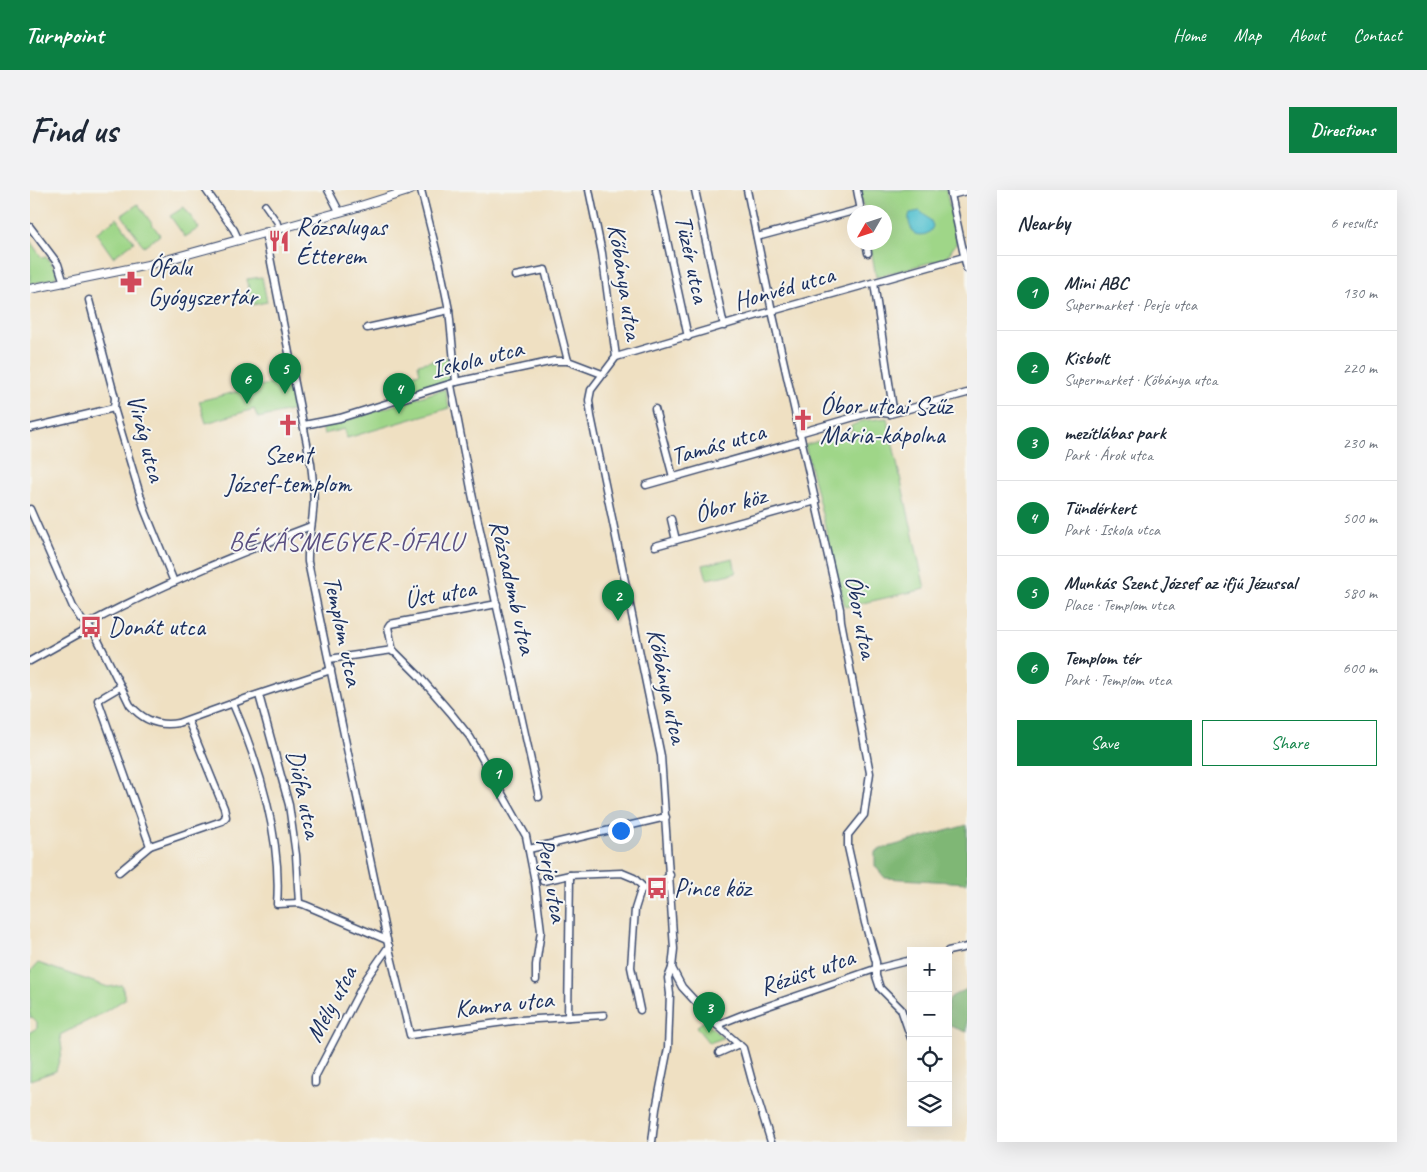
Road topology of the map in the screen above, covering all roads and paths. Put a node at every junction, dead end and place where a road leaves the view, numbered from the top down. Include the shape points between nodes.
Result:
1 (206, 190) edge
2 (328, 190) edge
3 (411, 190) edge
4 (421, 190) edge
5 (589, 190) edge
6 (656, 190) edge
7 (695, 190) edge
8 (747, 190) edge
9 (857, 190) edge
10 (967, 191) edge
11 (951, 192) edge
12 (265, 205) dead end
13 (860, 205) edge
14 (339, 211) junction
15 (847, 214) edge
16 (30, 227) edge
17 (279, 228) junction
18 (265, 232) junction
19 (757, 237) junction
20 (238, 240) junction
21 (867, 250) edge
22 (868, 253) dead end
23 (964, 257) junction
24 (967, 269) edge
25 (515, 276) dead end
26 (64, 283) junction
27 (874, 283) junction
28 (30, 289) edge
29 (90, 300) dead end
30 (449, 310) junction
31 (772, 312) junction
32 (724, 326) junction
33 (367, 328) dead end
34 (688, 337) junction
35 (616, 358) junction
36 (568, 361) junction
37 (602, 374) junction
38 (453, 383) junction
39 (967, 393) edge
40 (114, 408) junction
41 (654, 409) dead end
42 (890, 414) junction
43 (304, 425) junction
44 (30, 428) edge
45 (799, 433) junction
46 (801, 441) junction
47 (673, 478) junction
48 (646, 485) dead end
49 (816, 501) junction
50 (30, 509) edge
51 (671, 519) dead end
52 (311, 526) junction
53 (676, 540) junction
54 (655, 546) dead end
55 (174, 582) junction
56 (497, 604) junction
57 (88, 627) junction
58 (393, 652) junction
59 (329, 659) junction
60 (30, 661) edge
61 (331, 670) junction
62 (120, 687) junction
63 (259, 695) junction
64 (233, 704) junction
65 (188, 720) junction
66 (539, 798) dead end
67 (666, 818) junction
68 (150, 846) junction
69 (529, 850) junction
70 (119, 872) dead end
71 (670, 875) junction
72 (570, 876) junction
73 (543, 881) dead end
74 (644, 888) junction
75 (299, 903) junction
76 (388, 943) junction
77 (967, 947) edge
78 (952, 951) edge
79 (907, 961) edge
80 (672, 968) junction
81 (875, 969) junction
82 (536, 980) dead end
83 (640, 1010) dead end
84 (604, 1015) dead end
85 (568, 1017) junction
86 (717, 1025) junction
87 (410, 1035) joint
88 (911, 1037) edge
89 (739, 1044) junction
90 (719, 1053) dead end
91 (315, 1083) dead end
92 (652, 1142) edge
93 (771, 1142) edge

1 - 20 street
2 - 14 street
3 - 14 street
4 - 30 street, Rózsadomb utca
5 - 35 street, Kőbánya utca via 602,253
6 - 34 street, Tüzér utca
7 - 32 street
8 - 19 street, Óbor utca
9 - 13 street
10 - 11 street
11 - 23 street
12 - 17 street
14 - 17 street
15 - 19 street
16 - 26 street via 58,264
17 - 18 street
18 - 20 street
18 - 43 street, Templom utca
19 - 31 street, Óbor utca
20 - 26 street via 148,265
21 - 22 street
23 - 24 street
23 - 27 street, Honvéd utca
25 - 36 street via 545,270
26 - 28 street
27 - 31 street, Honvéd utca
27 - 42 street via 893,409
29 - 40 street, Virág utca
30 - 33 street
30 - 38 street, Rózsadomb utca
31 - 32 street, Honvéd utca
31 - 45 street, Óbor utca
32 - 34 street, Honvéd utca
34 - 35 street, Honvéd utca
35 - 37 street, Kőbánya utca
36 - 37 street, Iskola utca
36 - 38 street, Iskola utca via 554,361
37 - 67 street, Kőbánya utca via 590,392 591,416 657,732
38 - 43 street, Iskola utca via 340,418
38 - 56 street, Rózsadomb utca via 472,494
39 - 42 street, Tamás utca
40 - 44 street
40 - 55 street, Virág utca via 145,511
41 - 47 street
42 - 45 street, Tamás utca via 868,413
43 - 52 street, Templom utca via 314,488
45 - 46 street, Óbor utca
46 - 47 street, Tamás utca
46 - 49 street, Óbor utca
47 - 48 street, Tamás utca
49 - 53 street, Óbor köz
49 - 81 street, Óbor utca via 840,609 870,773 864,815 847,839
50 - 57 street via 73,607
51 - 53 street
52 - 55 street
52 - 59 street, Templom utca via 308,562
53 - 54 street, Óbor köz
55 - 57 street
56 - 58 street, Üst utca via 390,624
56 - 66 street, Rózsadomb utca
57 - 60 street
57 - 62 street via 95,634
58 - 59 street
58 - 69 street, Perje utca via 470,737 526,836
59 - 61 street, Templom utca
61 - 63 street
61 - 76 street, Templom utca
62 - 65 street via 136,712 151,722 167,725
62 - 68 street via 98,700
63 - 64 street
63 - 75 street, Diófa utca via 289,805
64 - 65 street
64 - 75 street via 253,753 271,825 278,872 277,904
65 - 68 street via 226,817
67 - 69 street
67 - 71 street, Kőbánya utca
68 - 70 street
69 - 82 street, Perje utca via 541,931
71 - 74 street via 658,886
71 - 80 street, Kőbánya utca
72 - 73 street
72 - 74 street via 622,873 634,878
72 - 85 street
74 - 83 street via 633,915 630,967
75 - 76 street
76 - 87 street, Templom utca
76 - 91 street, Mély utca via 366,979
77 - 78 street
79 - 81 street, Rézüst utca
80 - 86 street via 682,987
80 - 92 street, Kőbánya utca via 668,978 668,1048
81 - 86 street, Rézüst utca
81 - 88 street, Óbor utca via 880,988 901,1009
84 - 85 street, Kamra utca
85 - 87 street, Kamra utca
86 - 89 street
89 - 90 street
89 - 93 street via 746,1055

